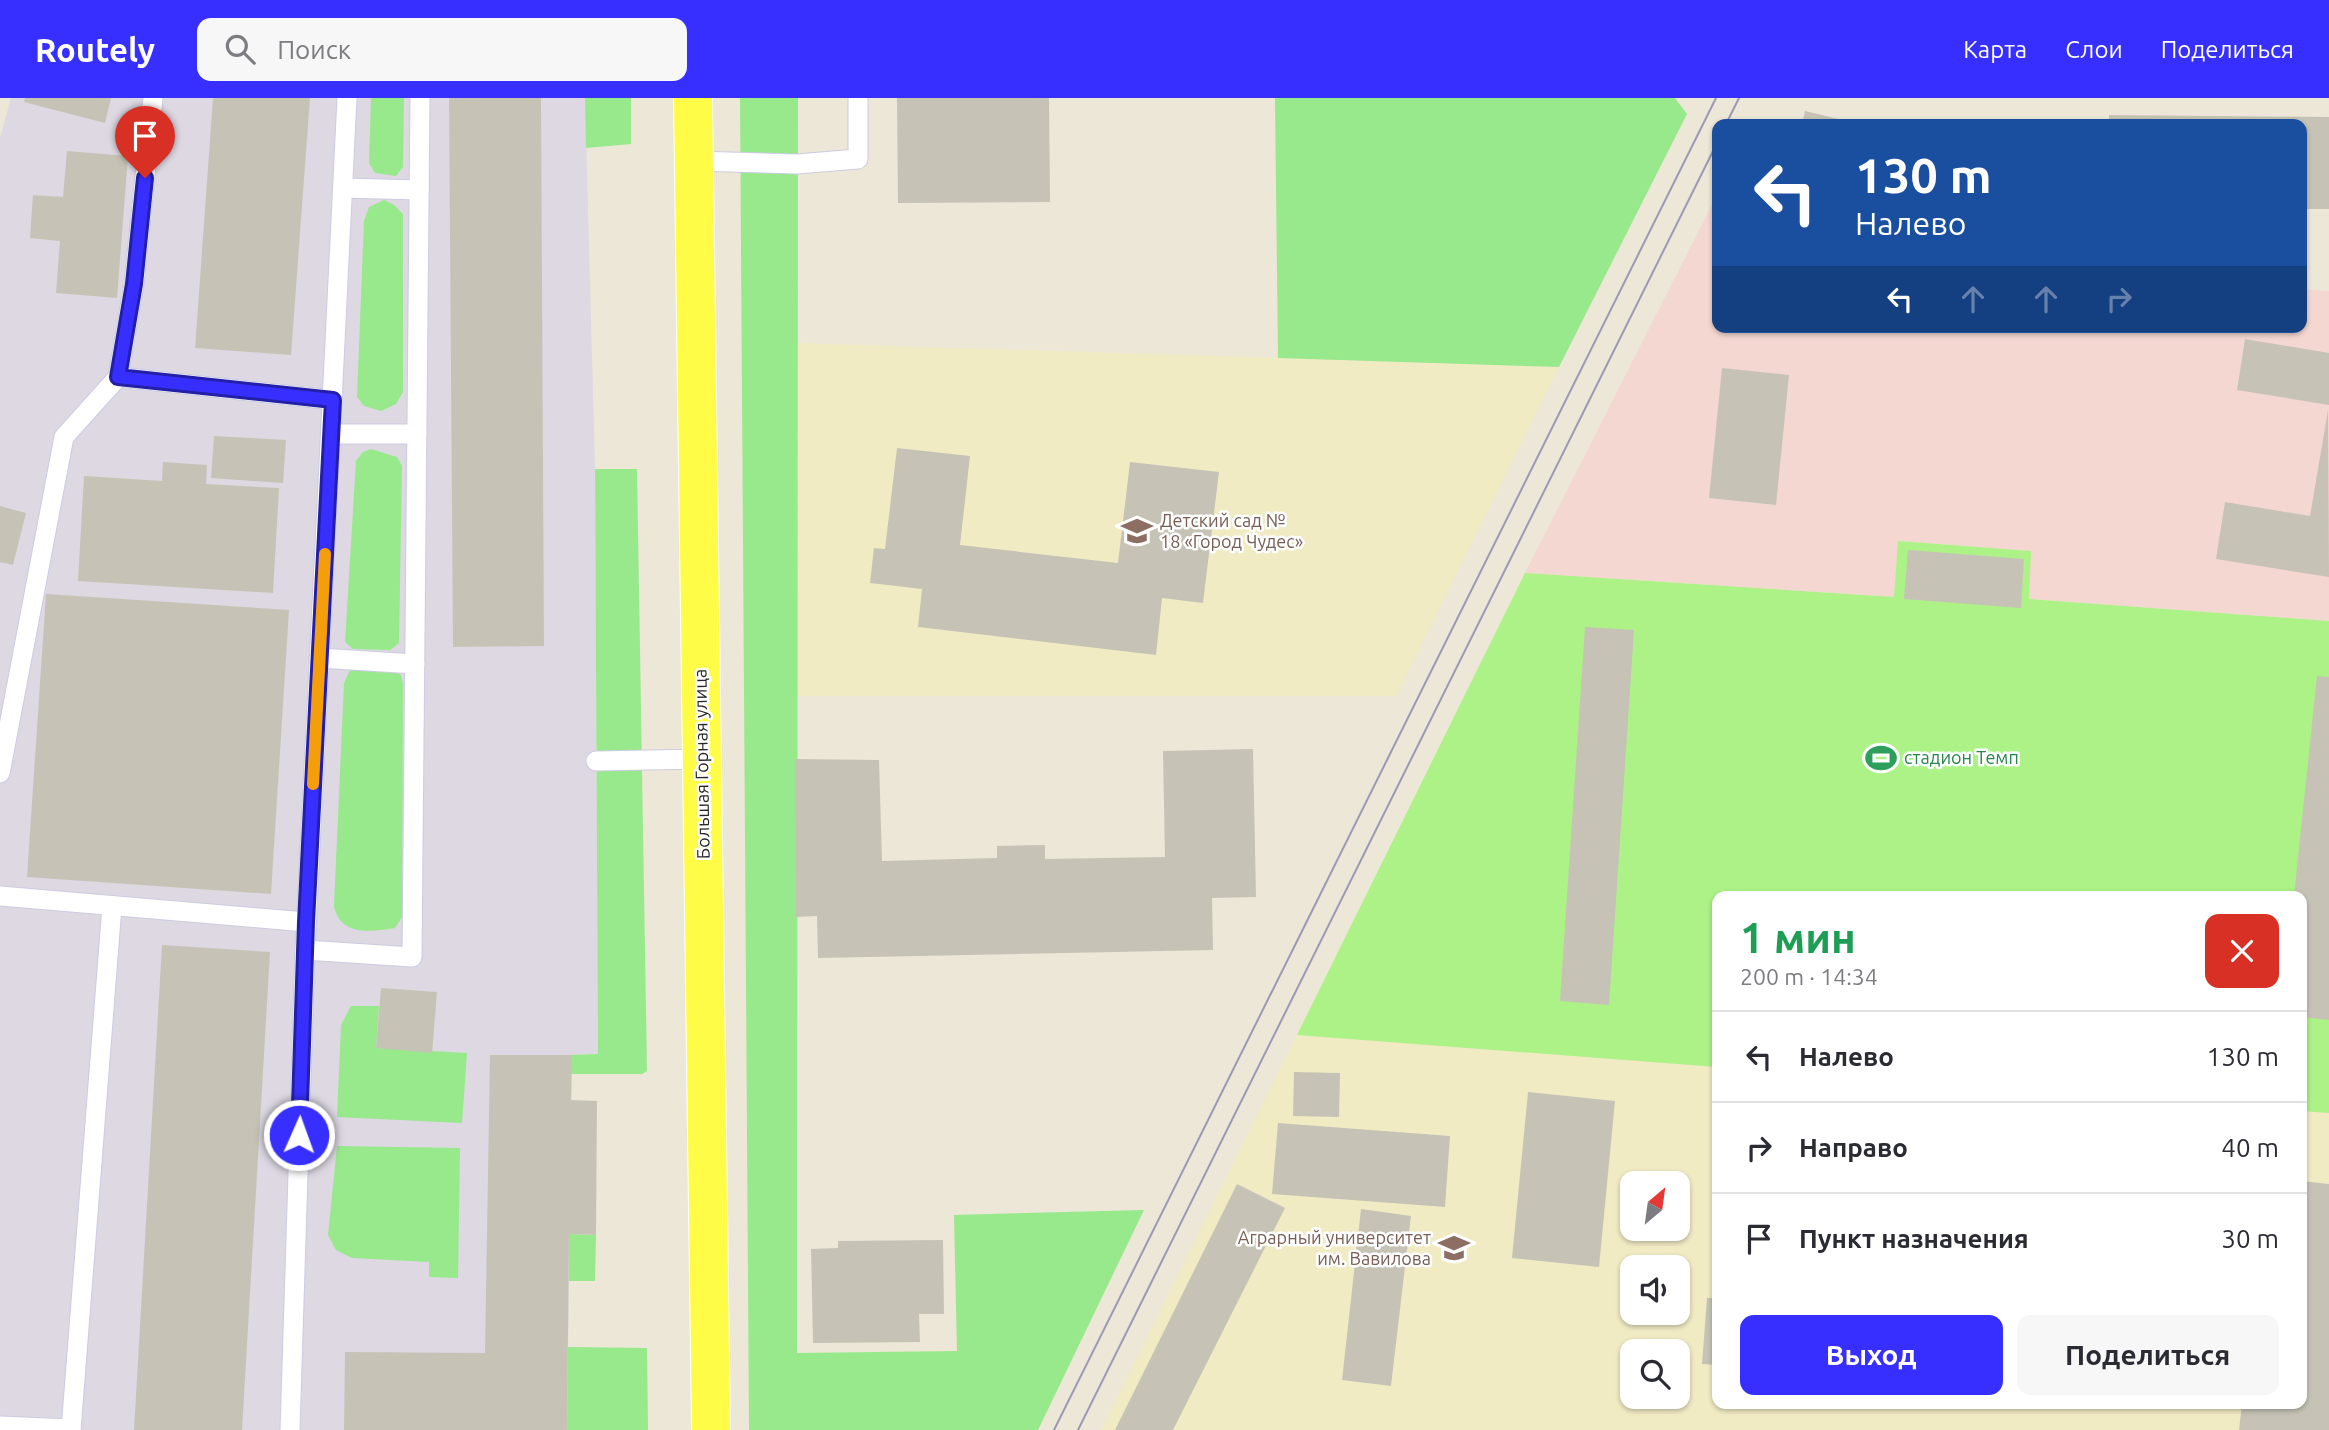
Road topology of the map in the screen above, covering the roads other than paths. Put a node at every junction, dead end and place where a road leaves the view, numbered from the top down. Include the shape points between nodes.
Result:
1 (153, 98) edge
2 (347, 98) edge
3 (420, 98) edge
4 (693, 98) edge
5 (858, 98) edge
6 (694, 161) junction
7 (343, 188) junction
8 (419, 190) junction
9 (118, 377) junction
10 (333, 400) junction
11 (331, 434) junction
12 (417, 434) junction
13 (320, 658) junction
14 (415, 664) junction
15 (702, 759) junction
16 (596, 761) dead end
17 (0, 773) edge
18 (0, 896) edge
19 (112, 906) junction
20 (306, 922) junction
21 (305, 950) junction
22 (0, 1426) edge
23 (71, 1430) edge
24 (290, 1430) edge
25 (711, 1430) edge

1 - 9 lane via 134,284
2 - 7 lane
3 - 8 lane
4 - 6 main road, Большая Горная улица
5 - 6 lane via 858,159 797,164
6 - 15 main road, Большая Горная улица
7 - 8 lane
7 - 10 lane
8 - 12 lane
9 - 10 lane
9 - 17 lane via 64,437
10 - 11 lane
11 - 12 lane
11 - 13 lane
12 - 14 lane
13 - 14 lane
13 - 20 lane
14 - 21 lane via 412,957
15 - 16 lane
15 - 25 main road, Большая Горная улица
18 - 19 lane
19 - 20 lane
19 - 23 lane
20 - 21 lane
21 - 24 lane
22 - 23 lane

